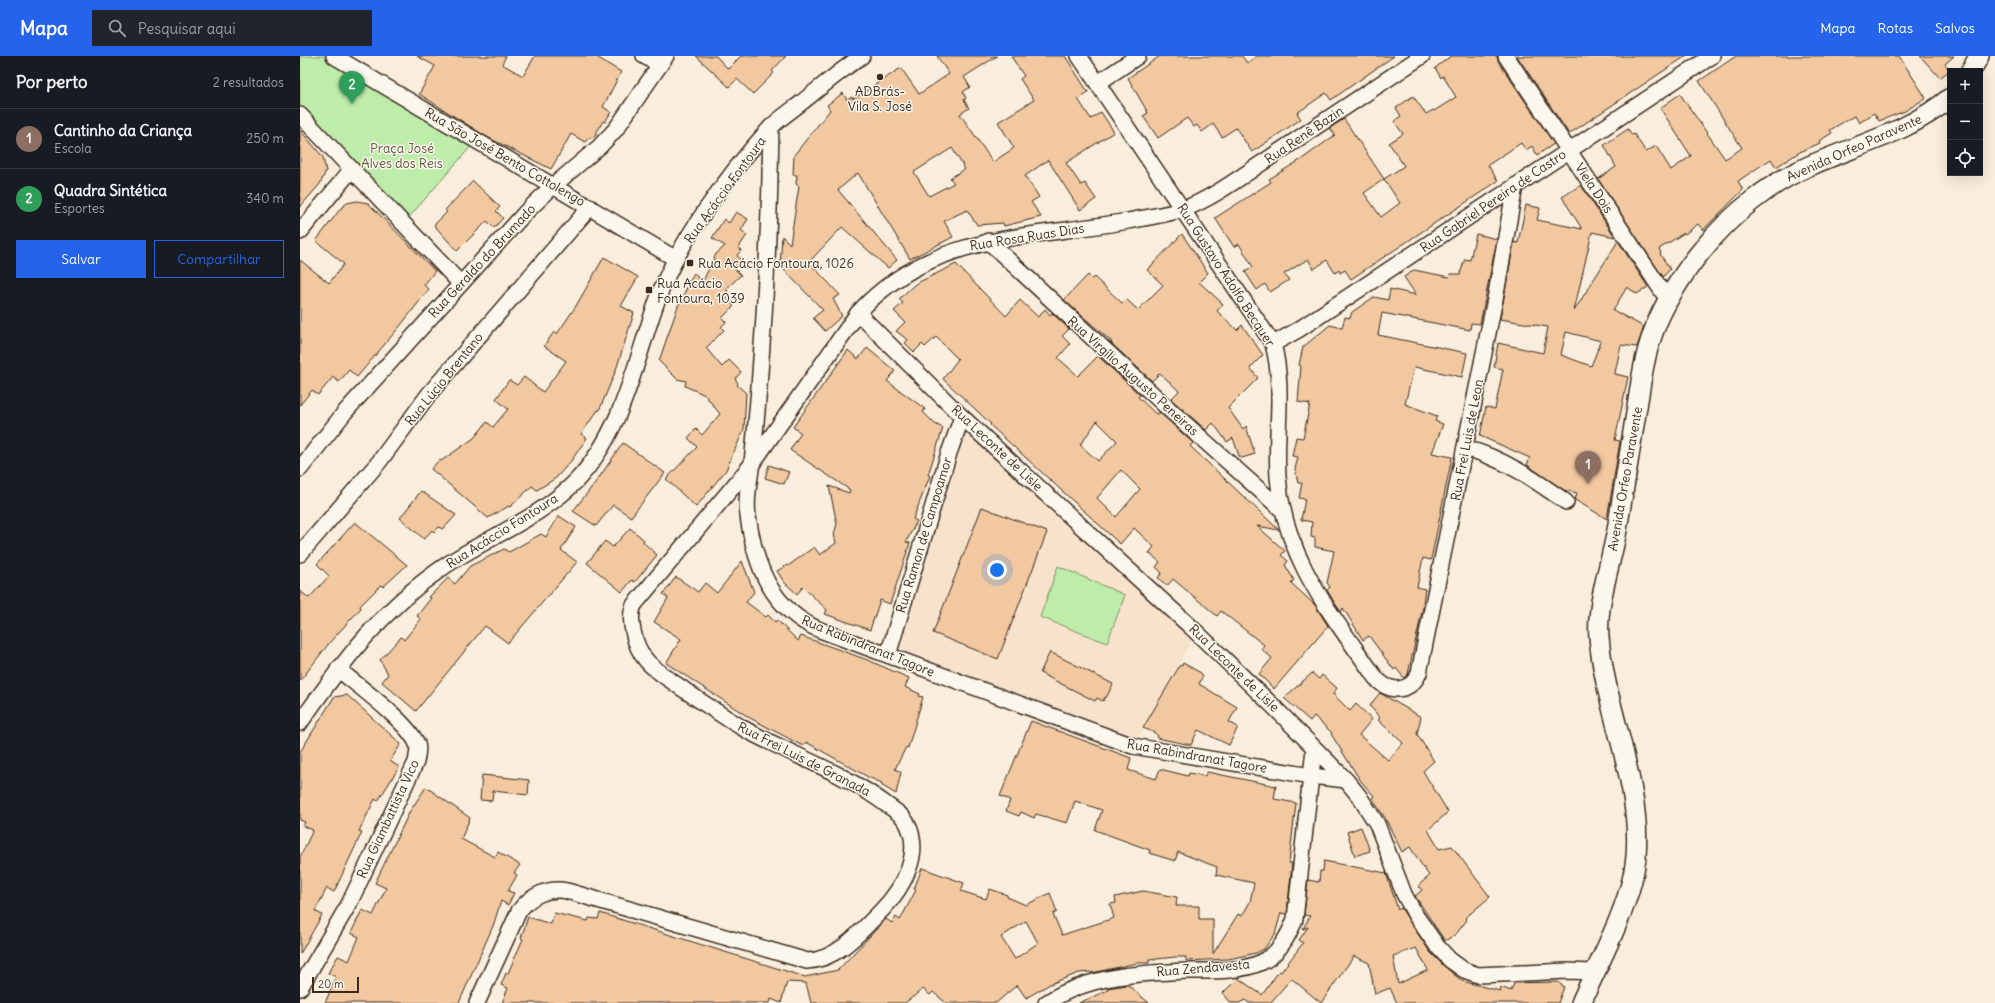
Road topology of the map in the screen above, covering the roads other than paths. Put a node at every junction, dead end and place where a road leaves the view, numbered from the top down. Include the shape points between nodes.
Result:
1 (334, 56) edge
2 (644, 56) edge
3 (862, 56) edge
4 (1079, 56) edge
5 (1138, 56) edge
6 (1422, 56) edge
7 (1506, 56) edge
8 (1712, 56) edge
9 (1979, 56) edge
10 (663, 61) edge
11 (1973, 68) edge
12 (1098, 83) junction
13 (1947, 100) edge
14 (300, 116) edge
15 (771, 127) junction
16 (1569, 150) junction
17 (351, 170) junction
18 (553, 186) junction
19 (1515, 186) junction
20 (590, 207) junction
21 (1183, 209) junction
22 (300, 232) edge
23 (988, 241) junction
24 (676, 259) junction
25 (460, 283) junction
26 (1668, 300) junction
27 (858, 313) junction
28 (1273, 344) junction
29 (962, 417) junction
30 (1465, 448) junction
31 (752, 464) junction
32 (300, 469) edge
33 (1566, 502) dead end
34 (1281, 509) junction
35 (300, 554) edge
36 (888, 655) junction
37 (338, 669) junction
38 (1406, 687) joint
39 (300, 723) edge
40 (1314, 749) junction
41 (1311, 776) junction
42 (1346, 780) junction
43 (1594, 972) junction
44 (300, 988) edge
45 (477, 1003) edge
46 (1046, 1003) edge
47 (1581, 1003) edge

1 - 18 street, Rua São José Bento Cottolengo
2 - 10 street
3 - 15 street, Rua Acáccio Fontoura
4 - 12 street, Rua Gustavo Adolfo Becquer
5 - 12 street
6 - 21 street, Rua Renê Bazin via 1228,185
7 - 16 street, Viela Dois
8 - 16 street, Rua Gabriel Pereira de Castro
9 - 11 main road
10 - 18 street, Rua Geraldo do Brumado via 616,129
12 - 21 street, Rua Gustavo Adolfo Becquer
13 - 26 main road, Avenida Orfeo Paravente via 1922,119 1806,167 1773,186 1737,213 1702,250
14 - 17 street
15 - 24 street, Rua Acáccio Fontoura via 704,214
15 - 31 street, Rua Rabindranat Tagore via 767,265
16 - 19 street, Rua Gabriel Pereira de Castro
16 - 26 street, Viela Dois
17 - 22 street
17 - 25 street
18 - 20 street, Rua São José Bento Cottolengo
18 - 25 street, Rua Geraldo do Brumado
19 - 28 street, Rua Gabriel Pereira de Castro
19 - 30 street, Rua Frei Luis de Leon via 1498,286
20 - 24 street, Rua São José Bento Cottolengo
20 - 35 street, Rua Lúcio Brentano via 429,394 379,462
21 - 23 street, Rua Rosa Ruas Dias via 1121,222
21 - 28 street, Rua Gustavo Adolfo Becquer
23 - 27 street, Rua Rosa Ruas Dias via 952,251 892,281
23 - 34 street, Rua Virgílio Augusto Peneiras
24 - 37 street, Rua Acáccio Fontoura via 657,299 622,406 608,436 577,480 544,507 443,567 411,592 366,635
25 - 32 street, Rua Geraldo do Brumado via 345,412
26 - 43 main road, Avenida Orfeo Paravente via 1653,332 1643,369 1618,525 1599,618 1603,663 1631,785 1637,827 1636,858 1629,891
27 - 29 street, Rua Leconte de Lisle
27 - 31 street, Rua Rosa Ruas Dias
28 - 34 street, Rua Gustavo Adolfo Becquer via 1279,369 1277,456
29 - 36 street, Rua Ramon de Campoamor
29 - 40 street, Rua Leconte de Lisle via 1191,627
30 - 33 street via 1493,457 1529,476
30 - 38 street, Rua Frei Luis de Leon via 1419,673 1412,685
31 - 36 street, Rua Rabindranat Tagore via 746,504 758,562 769,587 787,610 805,623
31 - 45 street, Rua Frei Luis de Granada via 634,605 631,615 636,646 652,668 701,702 748,731 857,784 900,814 907,822 913,843 906,879 884,907 849,941 832,955 815,960 798,959 567,890 547,891 529,900 519,911
34 - 38 street, Rua Gustavo Adolfo Becquer via 1299,560 1375,677 1386,687
36 - 41 street, Rua Rabindranat Tagore via 1133,746
37 - 39 street, Rua Acáccio Fontoura
37 - 44 street, Rua Giambattista Vico via 407,729 418,751 413,768 348,904
40 - 41 street, Rua Zendavesta
40 - 42 street, Rua Leconte de Lisle
41 - 42 street
41 - 46 street, Rua Zendavesta via 1295,919 1290,932 1270,955 1255,964 1231,969 1141,973 1109,978 1062,994
42 - 43 street, Rua Leconte de Lisle via 1377,824 1404,894 1416,916 1437,946 1458,967 1488,976
43 - 47 main road, Avenida Orfeo Paravente

